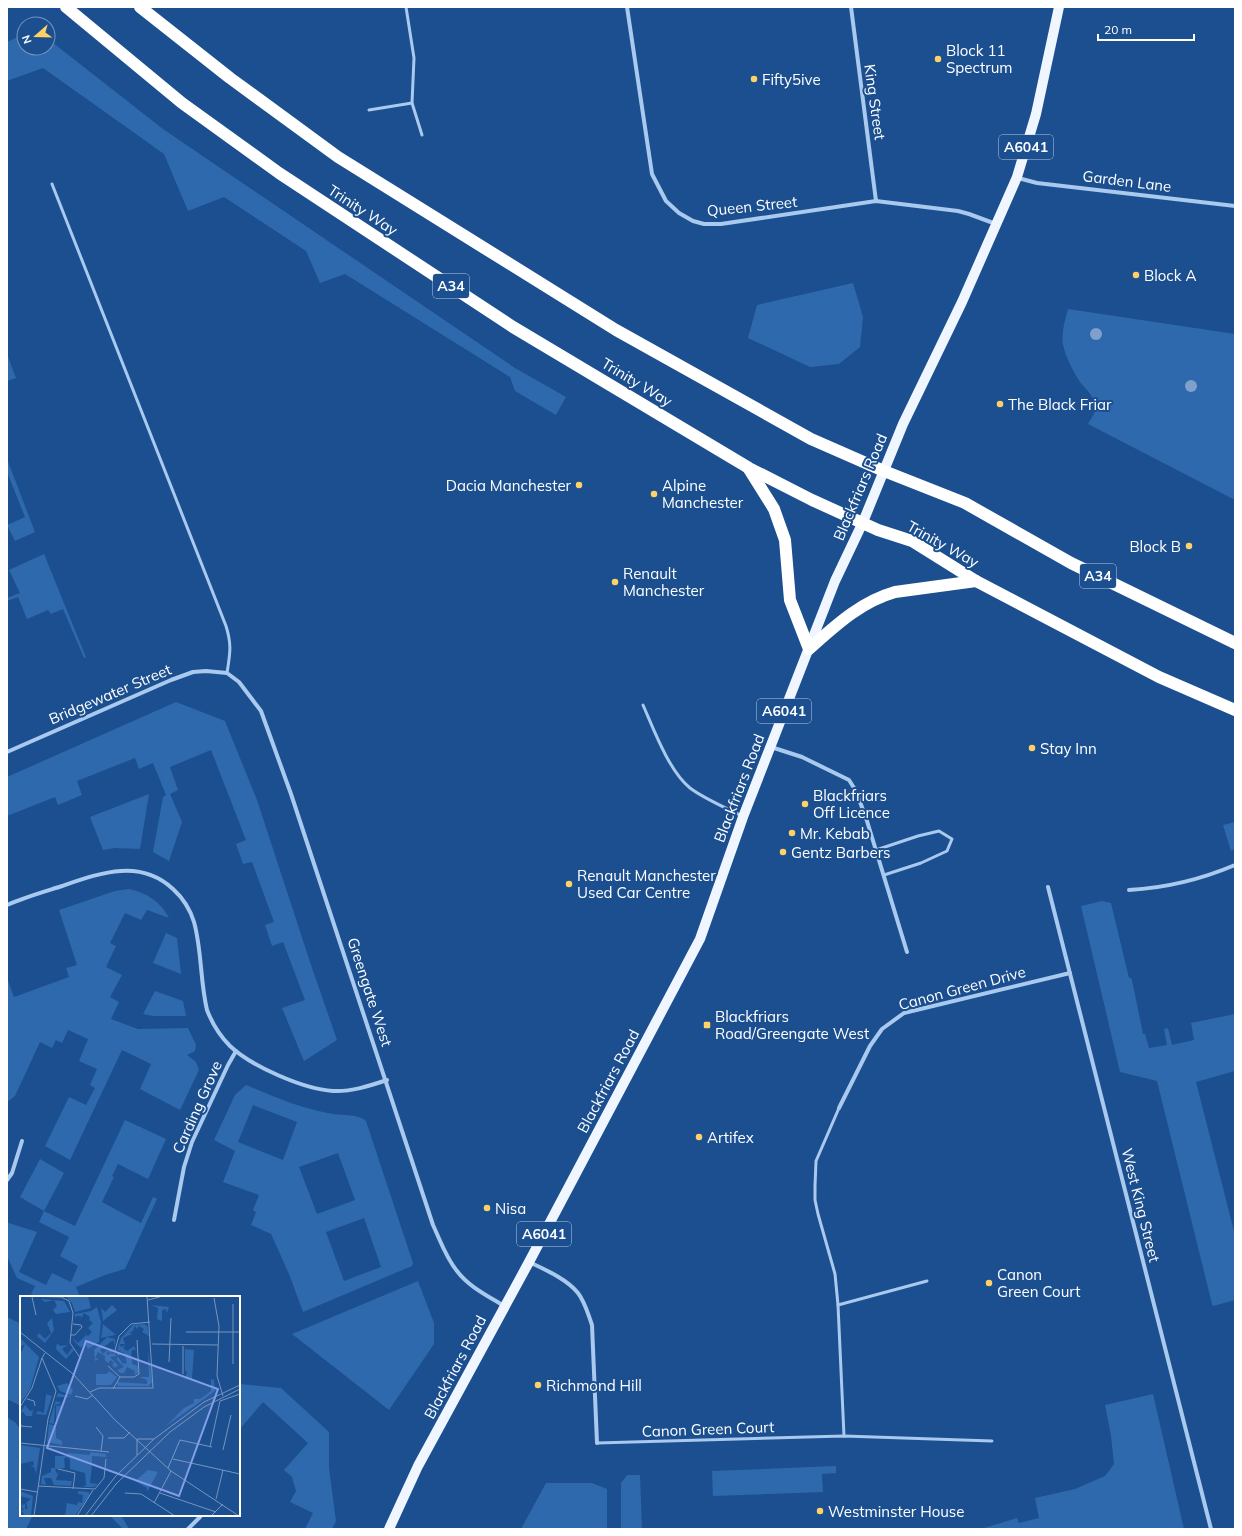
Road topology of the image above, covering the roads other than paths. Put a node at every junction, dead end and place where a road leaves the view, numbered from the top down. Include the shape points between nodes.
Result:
1 (66, 7) edge
2 (140, 7) edge
3 (406, 7) edge
4 (627, 7) edge
5 (851, 7) edge
6 (1059, 7) edge
7 (412, 103) junction
8 (369, 110) dead end
9 (422, 135) dead end
10 (1017, 177) junction
11 (52, 184) dead end
12 (876, 201) junction
13 (1235, 206) edge
14 (996, 224) junction
15 (749, 468) junction
16 (884, 471) junction
17 (863, 522) junction
18 (976, 581) junction
19 (1235, 643) edge
20 (809, 649) junction
21 (227, 673) junction
22 (643, 705) dead end
23 (1235, 710) edge
24 (770, 747) junction
25 (7, 752) edge
26 (743, 817) junction
27 (876, 850) junction
28 (1235, 865) edge
29 (884, 875) junction
30 (1048, 888) dead end
31 (1129, 890) dead end
32 (7, 905) edge
33 (907, 952) dead end
34 (1070, 973) junction
35 (236, 1051) junction
36 (387, 1080) junction
37 (839, 1108) joint
38 (22, 1141) dead end
39 (7, 1180) edge
40 (174, 1220) dead end
41 (529, 1262) junction
42 (927, 1280) dead end
43 (838, 1305) junction
44 (505, 1306) junction
45 (844, 1436) junction
46 (992, 1440) dead end
47 (597, 1443) joint
48 (200, 1517) dead end
49 (188, 1529) edge
50 (390, 1529) edge
51 (1211, 1529) edge

1 - 15 highway, Trinity Way / A34 via 182,103 279,173 513,327
2 - 16 highway, Trinity Way / A34 via 230,78 338,157 616,330 811,438
3 - 7 lane via 414,58
4 - 12 street, Queen Street via 652,174 666,201 678,213 699,223 721,224
5 - 12 street, King Street
6 - 10 main road, Blackfriars Road / A6041 via 1036,114
7 - 8 lane
7 - 9 lane
10 - 13 street, Garden Lane via 1037,183
10 - 14 main road, Blackfriars Road / A6041
11 - 21 lane via 226,626 231,645
12 - 14 street, Queen Street via 958,211
14 - 16 main road, Blackfriars Road / A6041 via 903,424
15 - 17 highway, Trinity Way / A34
15 - 20 highway via 774,509 785,540 790,600
16 - 17 main road, Blackfriars Road / A6041
16 - 19 highway, Trinity Way / A34 via 965,503 1071,563
17 - 18 highway, Trinity Way / A34 via 878,530 912,541
17 - 20 main road, Blackfriars Road / A6041 via 841,567
18 - 20 highway via 884,595 857,609
18 - 23 highway, Trinity Way / A34 via 1159,677
20 - 24 main road, Blackfriars Road / A6041
21 - 25 street, Bridgewater Street via 193,672
21 - 36 street, Greengate West via 239,682 261,711 292,794
22 - 26 lane via 674,770 690,788
24 - 26 main road, Blackfriars Road / A6041
24 - 27 street via 802,757 849,780 856,791
26 - 41 main road, Blackfriars Road / A6041 via 700,939
27 - 29 street
27 - 29 lane via 939,831 952,839 947,852
28 - 31 street via 1168,885
29 - 33 street
30 - 34 street, West King Street
32 - 35 street via 112,871 140,871 162,880 179,894 191,913 197,936 207,1010 220,1034
34 - 37 street, Canon Green Drive via 904,1013 882,1029 870,1046
34 - 51 street, West King Street
35 - 36 street via 280,1077 333,1091 368,1087
35 - 40 street, Carding Grove via 192,1142 184,1167
36 - 44 street, Greengate West via 433,1225 448,1257 457,1272 470,1284
37 - 43 lane via 816,1161 814,1186 818,1214 835,1274
38 - 39 street via 12,1173
41 - 44 main road, Blackfriars Road / A6041
41 - 47 street via 562,1280 577,1292 585,1306 592,1325
42 - 43 lane
43 - 45 lane
44 - 50 main road, Blackfriars Road / A6041 via 418,1466
45 - 46 lane, Canon Green Court
45 - 47 lane, Canon Green Court
48 - 49 street

